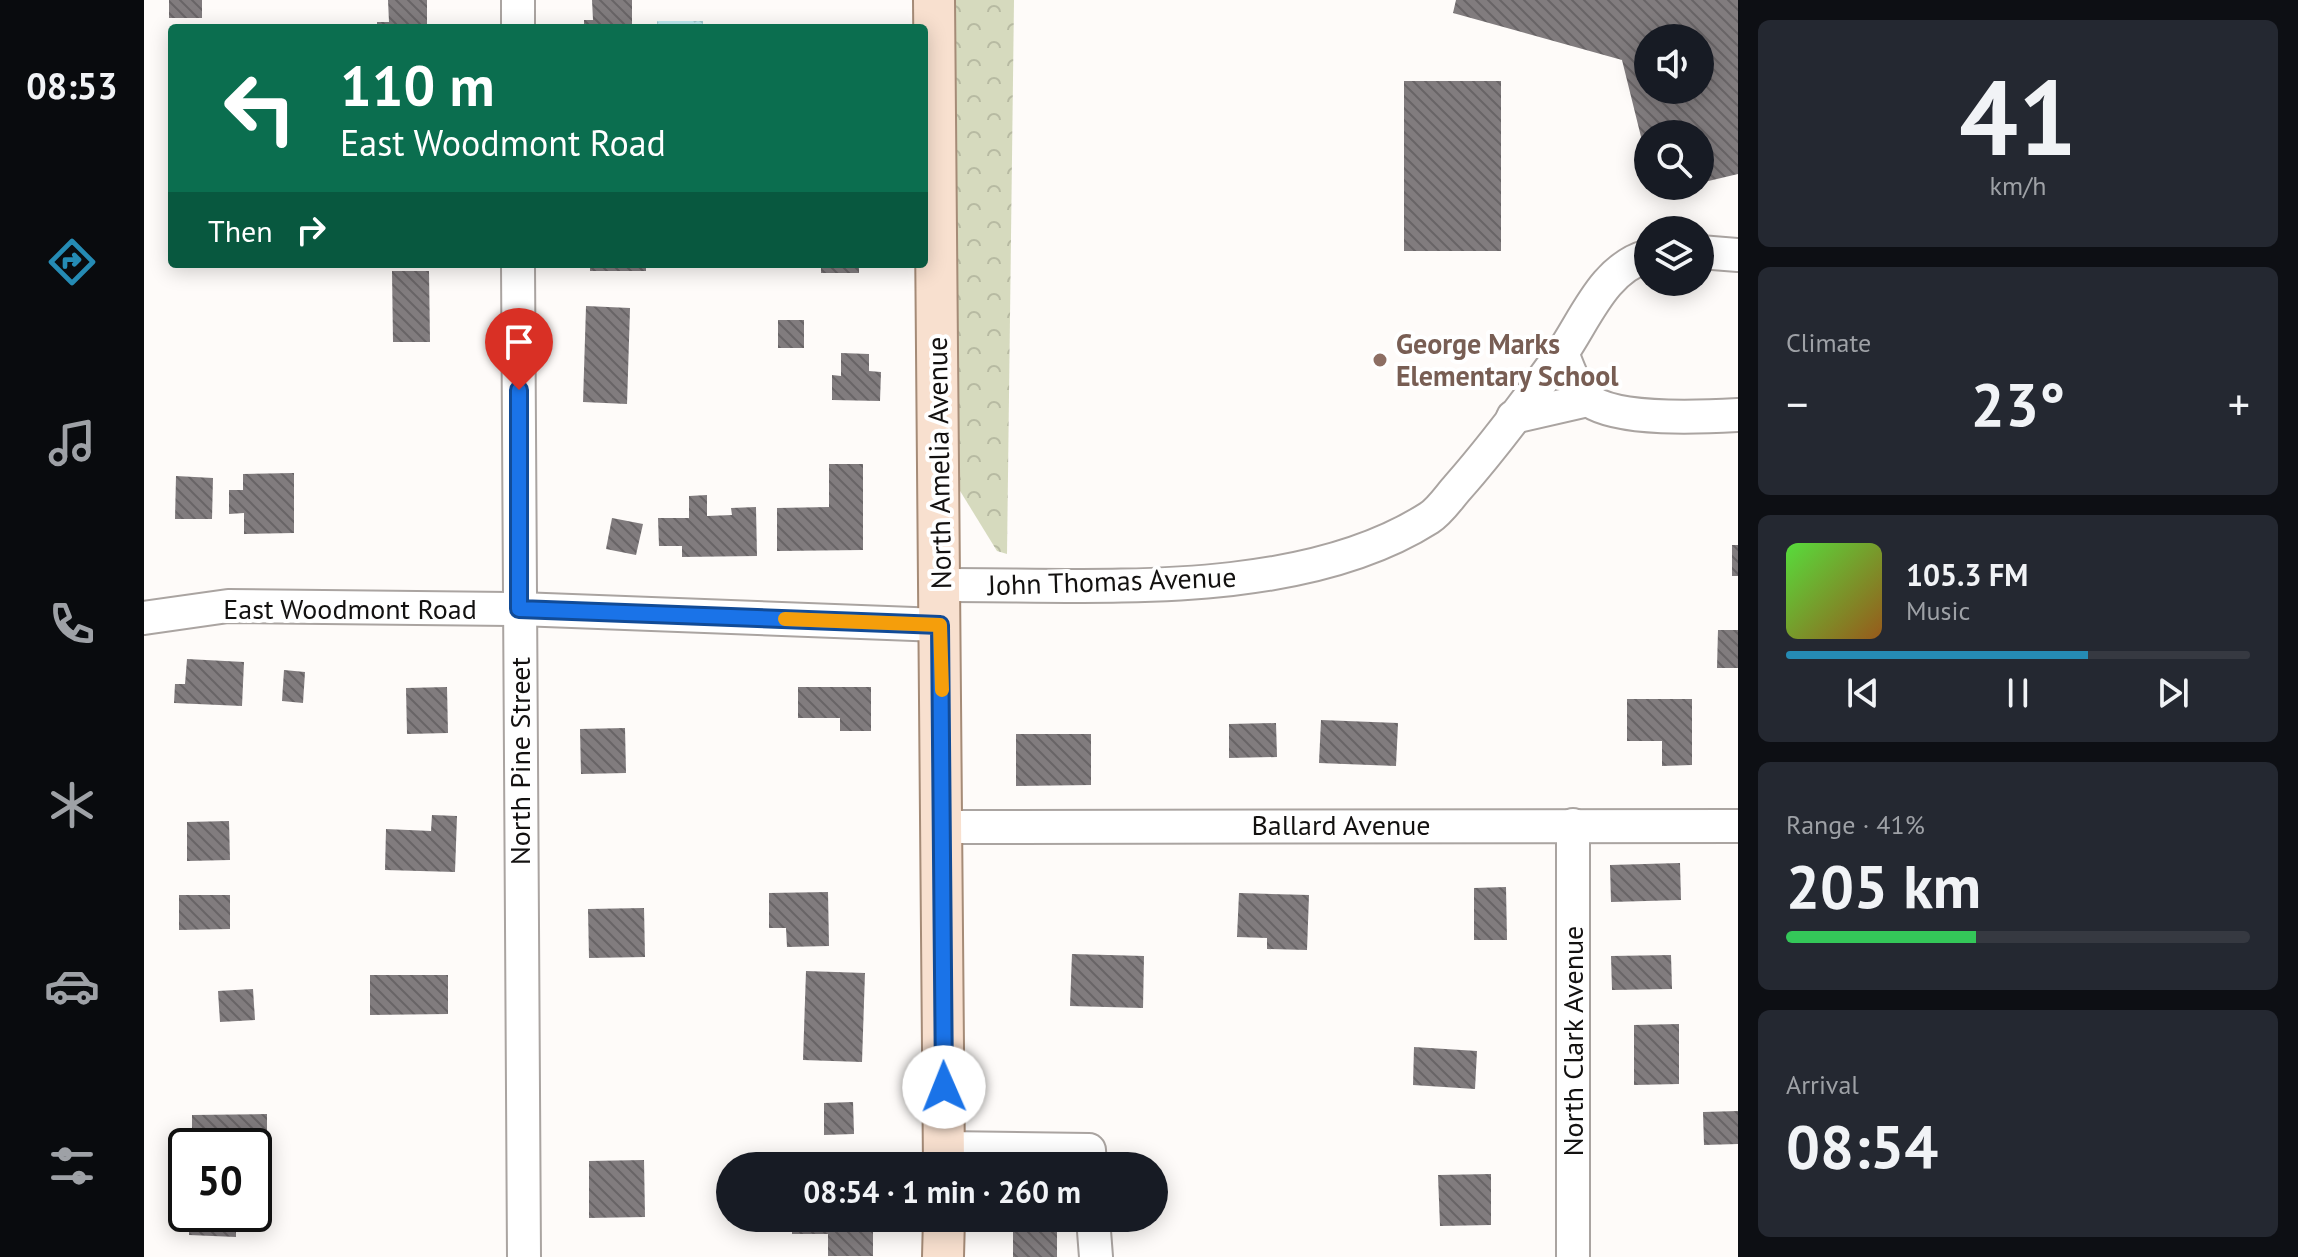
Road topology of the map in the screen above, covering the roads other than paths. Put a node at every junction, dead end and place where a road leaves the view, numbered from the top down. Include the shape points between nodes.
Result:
1 (518, 0) edge
2 (934, 0) edge
3 (518, 24) edge
4 (1714, 253) edge
5 (1738, 255) edge
6 (1634, 259) edge
7 (518, 268) edge
8 (1562, 353) junction
9 (1588, 400) junction
10 (1738, 415) edge
11 (1513, 417) junction
12 (941, 585) junction
13 (519, 609) junction
14 (144, 618) edge
15 (940, 625) junction
16 (1573, 825) junction
17 (1738, 826) edge
18 (944, 827) junction
19 (944, 1152) edge
20 (1048, 1152) edge
21 (1089, 1152) edge
22 (944, 1232) edge
23 (1094, 1232) edge
24 (524, 1257) edge
25 (943, 1257) edge
26 (1096, 1257) edge
27 (1573, 1257) edge

1 - 3 street
2 - 12 main road, North Amelia Avenue
4 - 5 street
6 - 8 street, John Thomas Avenue via 1614,274
7 - 13 street, North Pine Street
8 - 9 street
8 - 11 street, John Thomas Avenue
9 - 10 street via 1646,414
9 - 11 street
11 - 12 street, John Thomas Avenue via 1431,517 1335,558 1247,577 1179,584
12 - 15 main road, North Amelia Avenue
13 - 14 street, East Woodmont Road via 228,606
13 - 15 street, East Woodmont Road
13 - 24 street, North Pine Street
15 - 18 main road, North Amelia Avenue
16 - 17 street, Ballard Avenue
16 - 18 street, Ballard Avenue
16 - 27 street, North Clark Avenue
18 - 19 main road, North Amelia Avenue
20 - 21 street
22 - 25 main road
23 - 26 street

